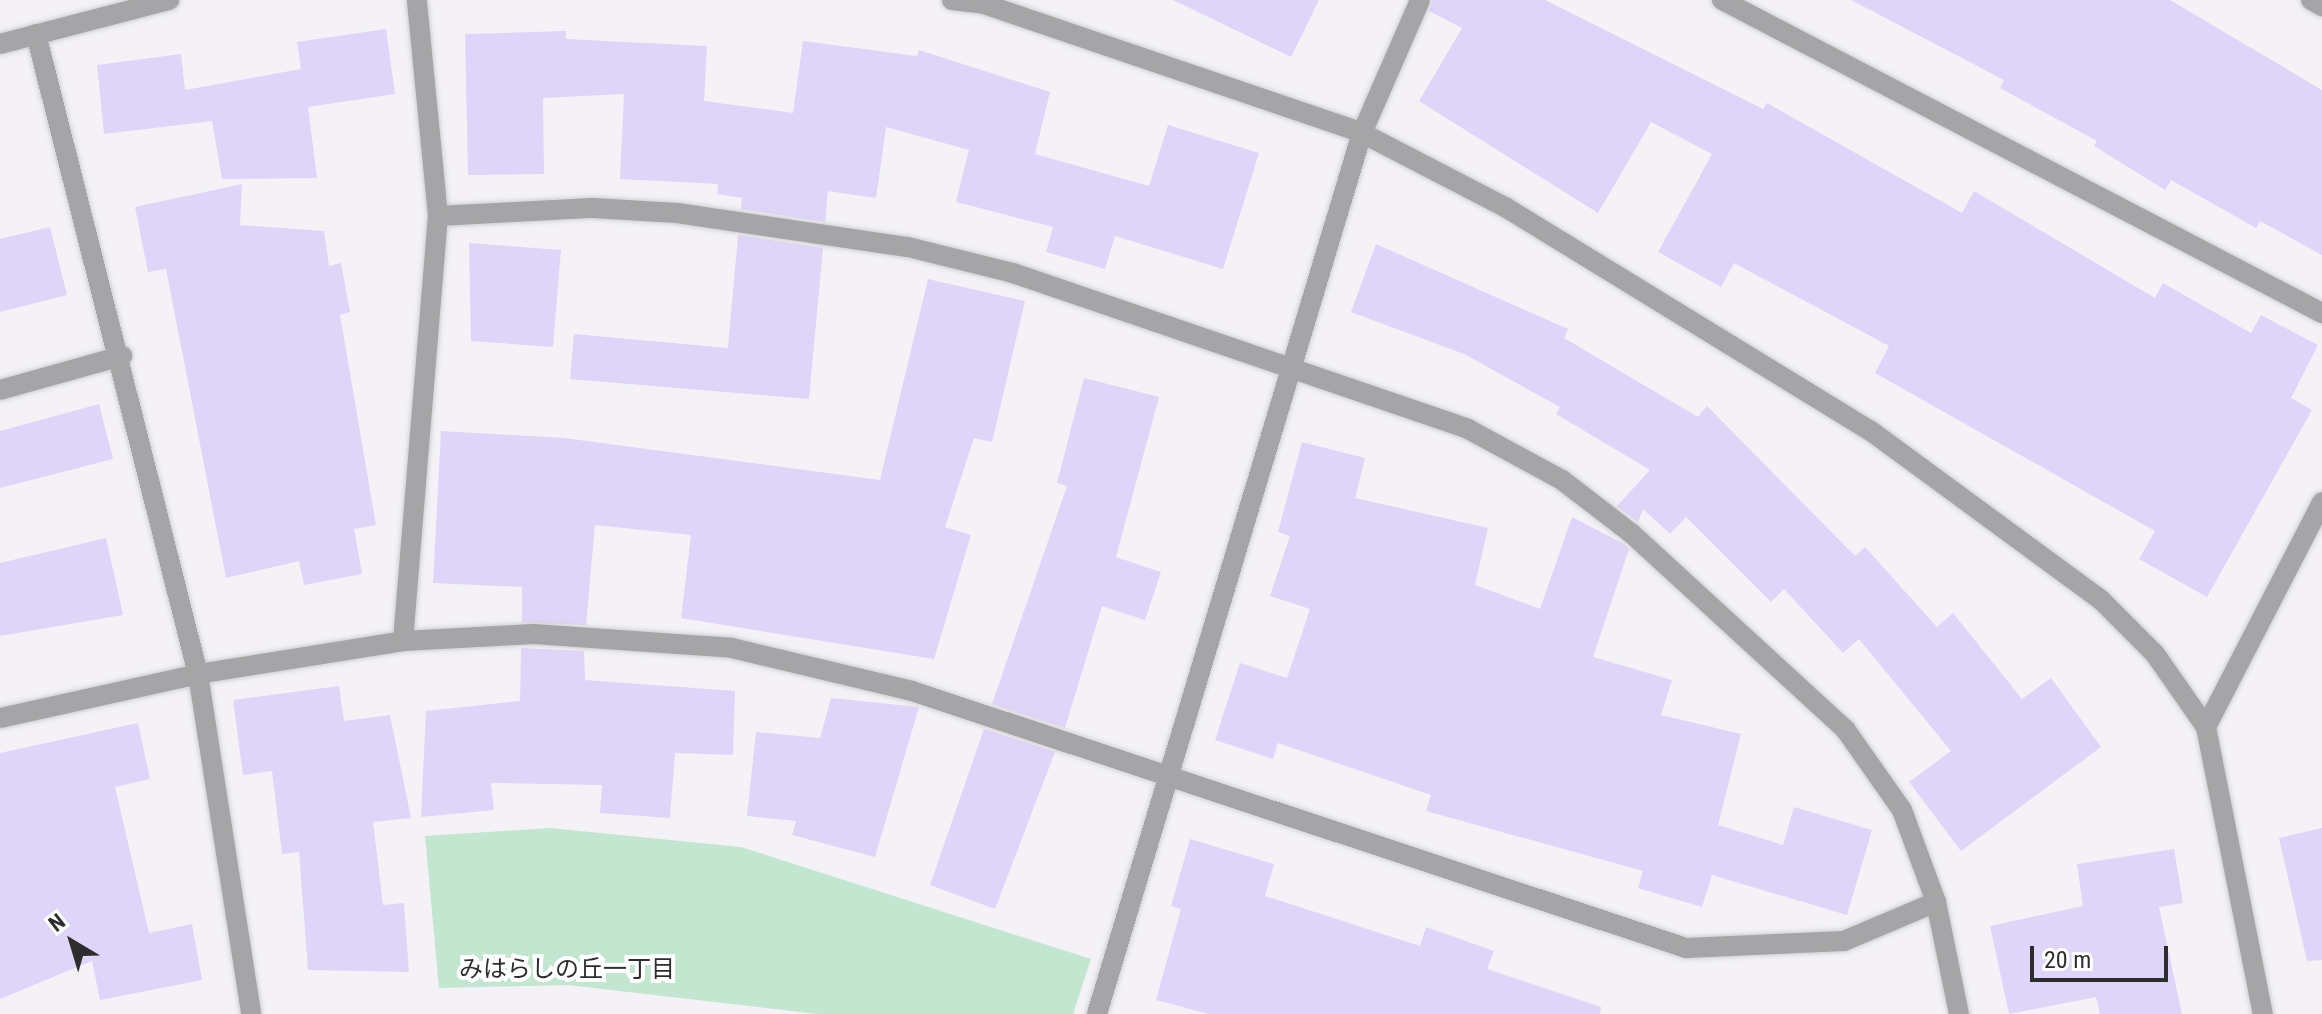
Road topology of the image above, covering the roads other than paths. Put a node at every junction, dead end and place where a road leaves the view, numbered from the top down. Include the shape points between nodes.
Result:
1 (169, 0) edge
2 (417, 0) edge
3 (952, 0) edge
4 (1420, 0) edge
5 (1722, 0) edge
6 (2311, 0) edge
7 (985, 2) edge
8 (2322, 6) edge
9 (36, 34) junction
10 (0, 44) edge
11 (1362, 133) junction
12 (438, 216) junction
13 (2322, 313) edge
14 (122, 356) junction
15 (1291, 366) junction
16 (0, 390) edge
17 (2322, 502) edge
18 (403, 641) junction
19 (198, 674) junction
20 (0, 718) edge
21 (2206, 727) junction
22 (1168, 773) junction
23 (1936, 902) junction
24 (251, 1014) edge
25 (1097, 1014) edge
26 (1959, 1014) edge
27 (2263, 1014) edge

1 - 9 lane
2 - 12 lane
3 - 7 lane
4 - 11 lane
5 - 13 lane
6 - 8 lane
7 - 11 lane
9 - 10 lane
9 - 14 lane
11 - 15 lane
11 - 21 lane via 1644,286 1871,431 2101,600 2155,654
12 - 15 lane via 593,208 677,213 908,247 1013,273
12 - 18 lane
14 - 16 lane
14 - 19 lane
15 - 22 lane
15 - 23 lane via 1468,429 1562,480 1632,534 1845,729 1902,810
17 - 21 lane
18 - 19 lane
18 - 22 lane via 534,634 732,648 912,691
19 - 20 lane
19 - 24 lane
21 - 27 lane
22 - 23 lane via 1686,948 1844,941
22 - 25 lane
23 - 26 lane

